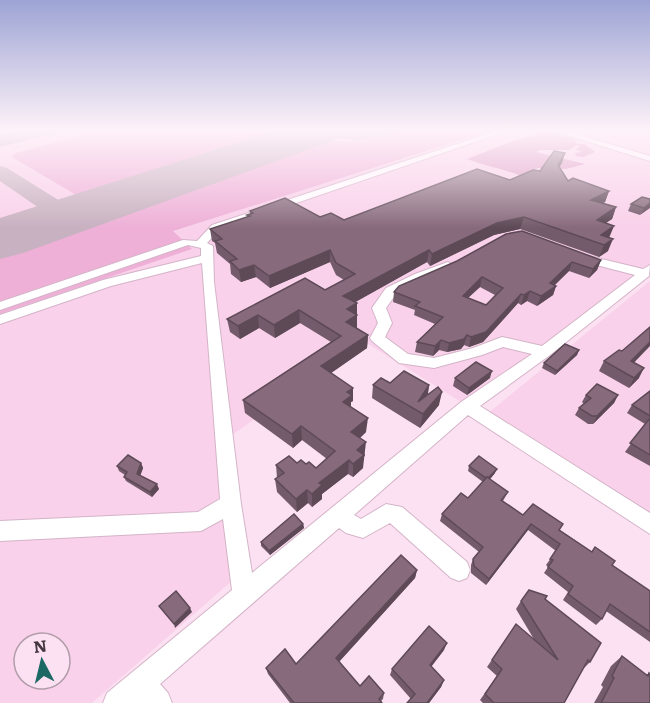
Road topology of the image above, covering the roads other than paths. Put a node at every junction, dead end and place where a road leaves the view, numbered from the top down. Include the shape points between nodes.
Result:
1 (412, 162) edge
2 (203, 251) junction
3 (567, 253) edge
4 (459, 261) edge
5 (647, 271) edge
6 (0, 306) edge
7 (0, 320) edge
8 (545, 352) junction
9 (466, 406) junction
10 (231, 504) junction
11 (339, 515) junction
12 (650, 524) edge
13 (0, 531) edge
14 (459, 570) dead end
15 (244, 595) junction
16 (150, 693) edge
17 (117, 703) edge

1 - 2 street via 216,227
2 - 6 street via 188,242
2 - 7 street
2 - 10 street
3 - 5 street via 600,264
4 - 8 street via 391,291 379,308 386,323 377,338 404,358 434,363 464,357 502,342
5 - 8 street
8 - 9 street
9 - 11 street
9 - 12 street
10 - 13 street via 201,521
10 - 15 street
11 - 14 street via 352,527 361,529 386,513 394,514
11 - 15 street
15 - 16 street
16 - 17 street

